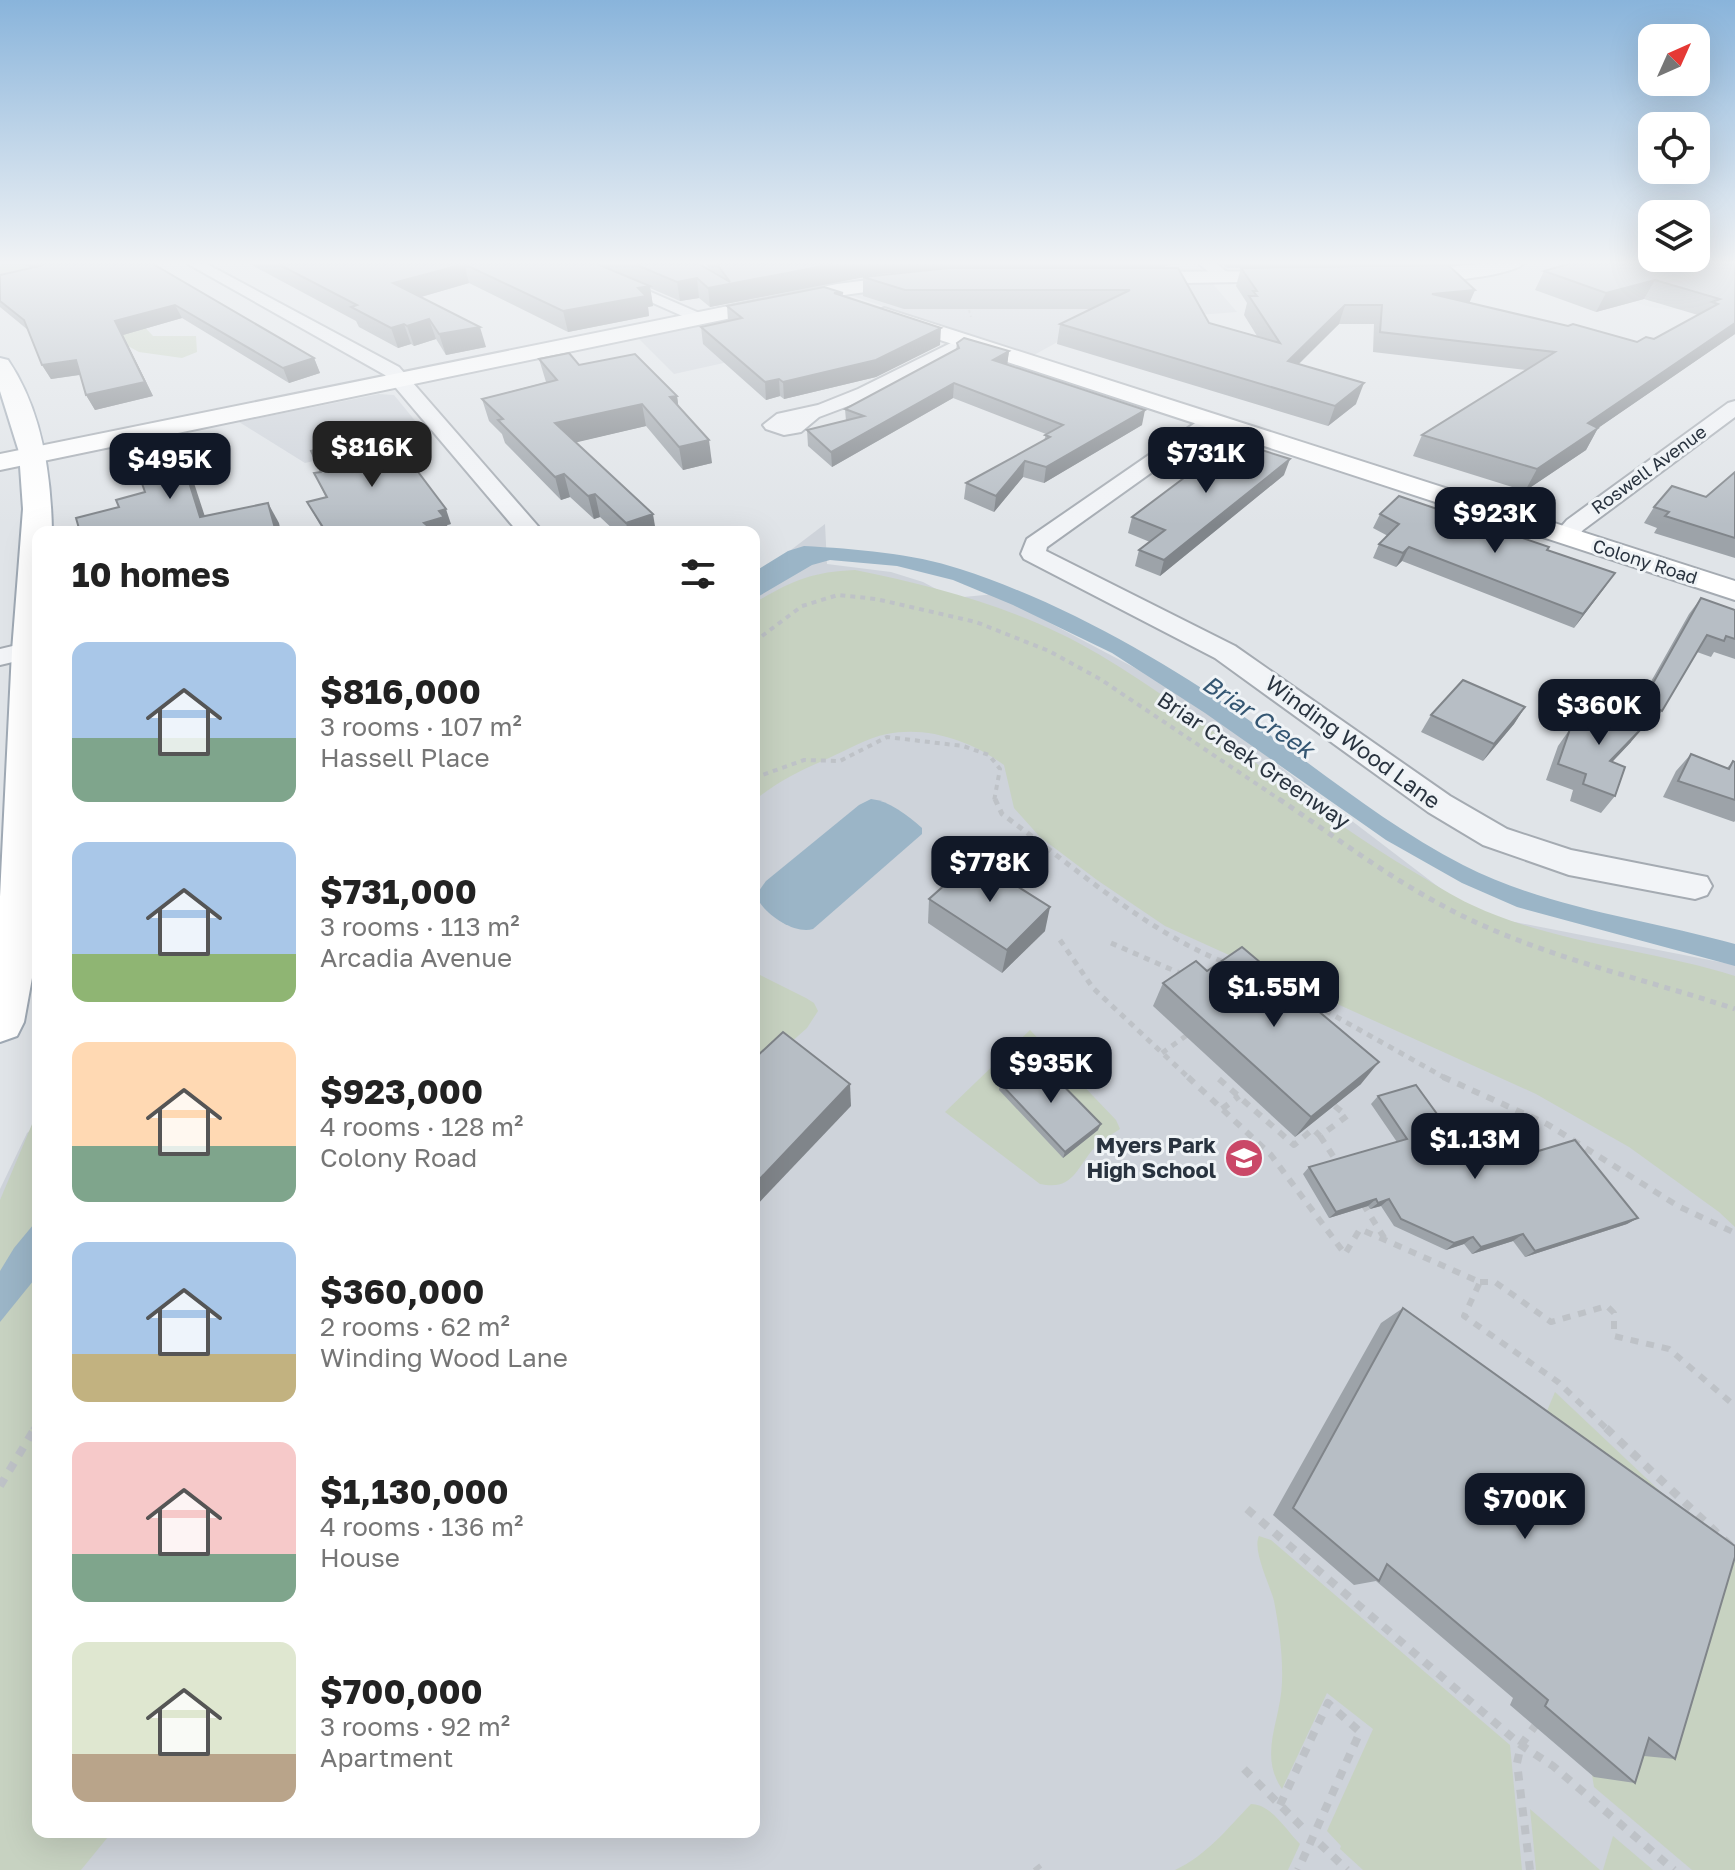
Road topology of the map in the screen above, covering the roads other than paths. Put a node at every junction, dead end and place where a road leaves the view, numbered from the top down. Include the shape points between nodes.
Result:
1 (358, 351) edge
2 (539, 351) edge
3 (931, 351) edge
4 (1027, 351) edge
5 (0, 365) edge
6 (399, 380) junction
7 (1735, 407) edge
8 (810, 415) dead end
9 (1211, 421) junction
10 (16, 458) edge
11 (37, 526) edge
12 (526, 526) edge
13 (1565, 536) junction
14 (32, 568) edge
15 (1735, 591) edge
16 (22, 652) edge
17 (1695, 886) dead end
18 (0, 1022) edge

1 - 6 street
2 - 6 street
3 - 8 street via 852,398
4 - 9 street, Colony Road
5 - 10 street via 9,380
6 - 10 street
6 - 12 street
7 - 13 street, Roswell Avenue
9 - 13 street, Colony Road
9 - 17 street, Winding Wood Lane via 1032,548 1036,557 1225,652 1439,804 1495,837 1569,862
10 - 11 street
13 - 15 street, Colony Road
14 - 16 street
16 - 18 street via 22,888

